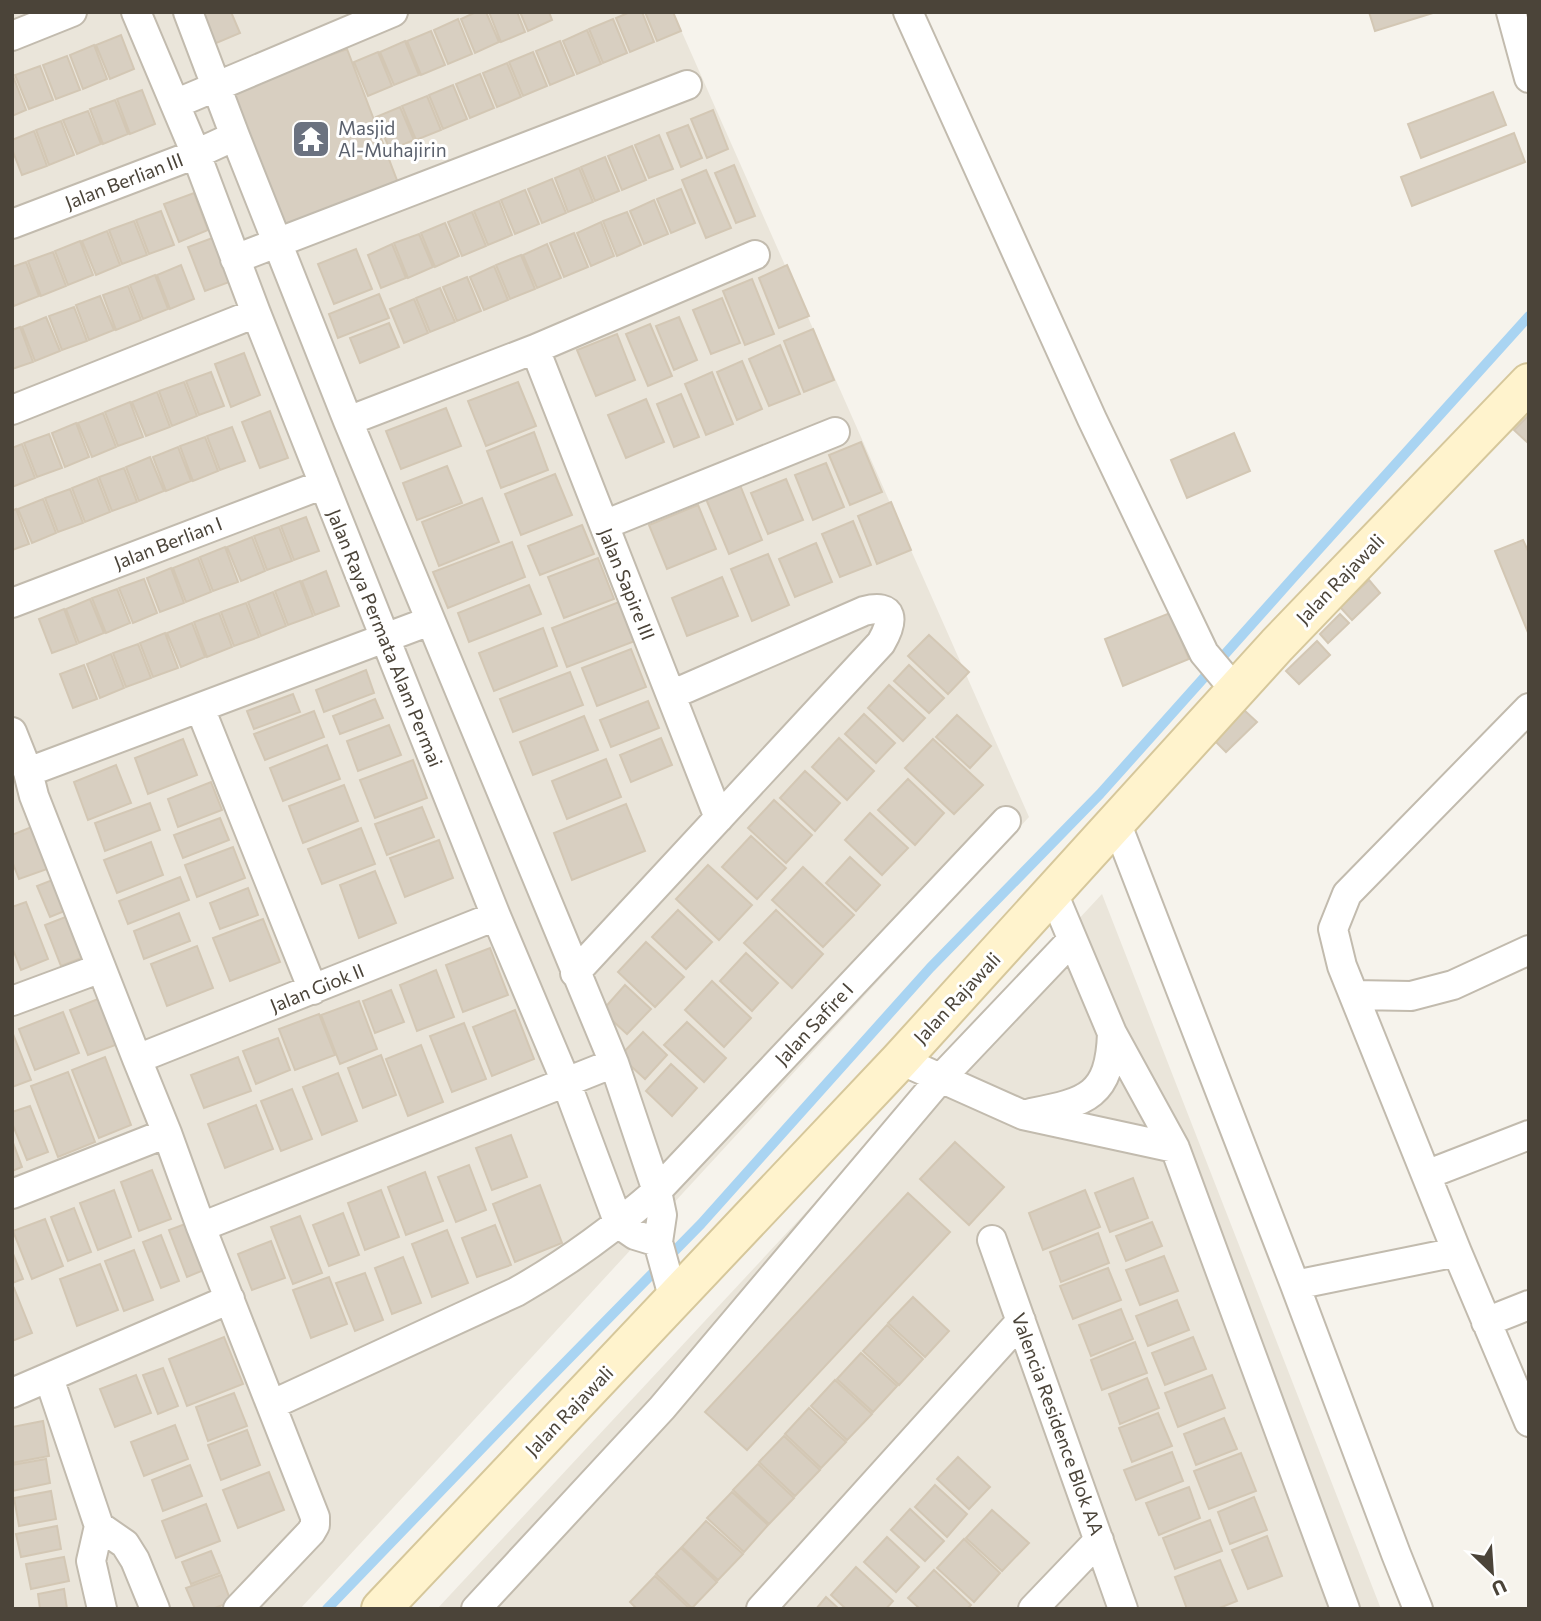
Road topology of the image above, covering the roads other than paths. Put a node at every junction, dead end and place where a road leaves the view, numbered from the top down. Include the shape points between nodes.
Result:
1 (72, 12) edge
2 (136, 12) edge
3 (188, 12) edge
4 (393, 12) edge
5 (908, 12) edge
6 (1511, 12) edge
7 (12, 36) edge
8 (1529, 78) edge
9 (687, 85) dead end
10 (216, 86) junction
11 (175, 104) junction
12 (235, 136) junction
13 (196, 153) junction
14 (12, 223) edge
15 (278, 242) junction
16 (755, 255) dead end
17 (235, 259) junction
18 (256, 313) junction
19 (535, 349) junction
20 (1529, 383) edge
21 (12, 410) edge
22 (348, 421) junction
23 (835, 432) dead end
24 (324, 484) junction
25 (604, 526) junction
26 (12, 603) edge
27 (430, 621) junction
28 (385, 638) junction
29 (1230, 684) junction
30 (671, 695) junction
31 (200, 708) junction
32 (1529, 708) edge
33 (12, 732) edge
34 (25, 791) edge
35 (719, 818) junction
36 (1006, 821) dead end
37 (1116, 822) junction
38 (1054, 893) junction
39 (496, 916) junction
40 (1072, 940) junction
41 (1529, 950) edge
42 (101, 968) junction
43 (575, 973) junction
44 (313, 990) junction
45 (1354, 995) junction
46 (12, 1002) edge
47 (1112, 1033) junction
48 (136, 1059) junction
49 (900, 1060) junction
50 (614, 1063) junction
51 (940, 1079) junction
52 (566, 1082) junction
53 (1023, 1115) junction
54 (167, 1133) junction
55 (1529, 1135) edge
56 (1175, 1148) junction
57 (1426, 1175) junction
58 (657, 1191) junction
59 (12, 1194) edge
60 (619, 1224) junction
61 (201, 1227) junction
62 (992, 1240) dead end
63 (1457, 1252) junction
64 (665, 1269) junction
65 (1296, 1285) junction
66 (230, 1299) junction
67 (1529, 1305) edge
68 (1021, 1321) junction
69 (1486, 1322) junction
70 (49, 1378) junction
71 (12, 1393) edge
72 (271, 1405) junction
73 (1529, 1422) edge
74 (99, 1526) junction
75 (1099, 1540) junction
76 (102, 1609) edge
77 (155, 1609) edge
78 (238, 1609) edge
79 (381, 1609) edge
80 (476, 1609) edge
81 (761, 1609) edge
82 (1034, 1609) edge
83 (1123, 1609) edge
84 (1345, 1609) edge
85 (1418, 1609) edge

1 - 7 street
2 - 11 street, Jalan Raya Permata Alam Permai
3 - 10 street
4 - 10 street
5 - 29 street via 1092,419 1204,653
6 - 8 street
9 - 15 street
10 - 11 street
10 - 12 street
11 - 13 street, Jalan Raya Permata Alam Permai
12 - 13 street, Jalan Berlian III
12 - 15 street
13 - 14 street, Jalan Berlian III
13 - 17 street, Jalan Raya Permata Alam Permai
15 - 17 street
15 - 22 street
16 - 19 street
17 - 18 street, Jalan Raya Permata Alam Permai
18 - 21 street
18 - 24 street, Jalan Raya Permata Alam Permai
19 - 22 street
19 - 25 street, Jalan Sapire III
20 - 29 street, Jalan Rajawali via 1296,625
22 - 27 street
23 - 25 street
24 - 26 street, Jalan Berlian I
24 - 28 street, Jalan Raya Permata Alam Permai
25 - 30 street, Jalan Sapire III
27 - 28 street
27 - 43 street
28 - 31 street
28 - 39 street, Jalan Raya Permata Alam Permai
29 - 37 street, Jalan Rajawali
30 - 35 street, Jalan Sapire III
30 - 35 street via 864,611 875,608 888,614 891,623 881,643
31 - 34 street
31 - 44 street
32 - 45 street via 1347,894 1333,929
33 - 34 street
34 - 42 street
35 - 43 street
36 - 58 street, Jalan Safire I
37 - 38 street, Jalan Rajawali
37 - 65 street
38 - 40 street
38 - 49 street, Jalan Rajawali
39 - 44 street, Jalan Giok II
39 - 52 street, Jalan Raya Permata Alam Permai
40 - 47 street
40 - 51 street
41 - 45 street via 1453,985 1411,996
42 - 46 street
42 - 48 street
43 - 50 street
44 - 48 street, Jalan Giok II
45 - 57 street
47 - 53 street via 1109,1064 1092,1091 1078,1102
47 - 56 street
48 - 54 street
49 - 51 street
49 - 64 street, Jalan Rajawali
50 - 52 street
50 - 58 street
51 - 53 street
51 - 80 street via 662,1408
52 - 60 street, Jalan Raya Permata Alam Permai
52 - 61 street
53 - 56 street
54 - 59 street
54 - 61 street
55 - 57 street
56 - 84 street
57 - 63 street
58 - 60 street, Jalan Safire I
58 - 64 street
60 - 64 street
60 - 72 street, Jalan Safire I via 516,1292
61 - 66 street
62 - 68 street, Valencia Residence Blok AA
63 - 65 street
63 - 69 street
64 - 79 street, Jalan Rajawali
65 - 85 street
66 - 70 street
66 - 72 street
67 - 69 street
68 - 75 street, Valencia Residence Blok AA
68 - 81 street
69 - 73 street
70 - 71 street
70 - 74 street
72 - 78 street via 315,1525
74 - 76 street via 91,1561
74 - 77 street via 125,1544
75 - 82 street
75 - 83 street, Valencia Residence Blok AA

